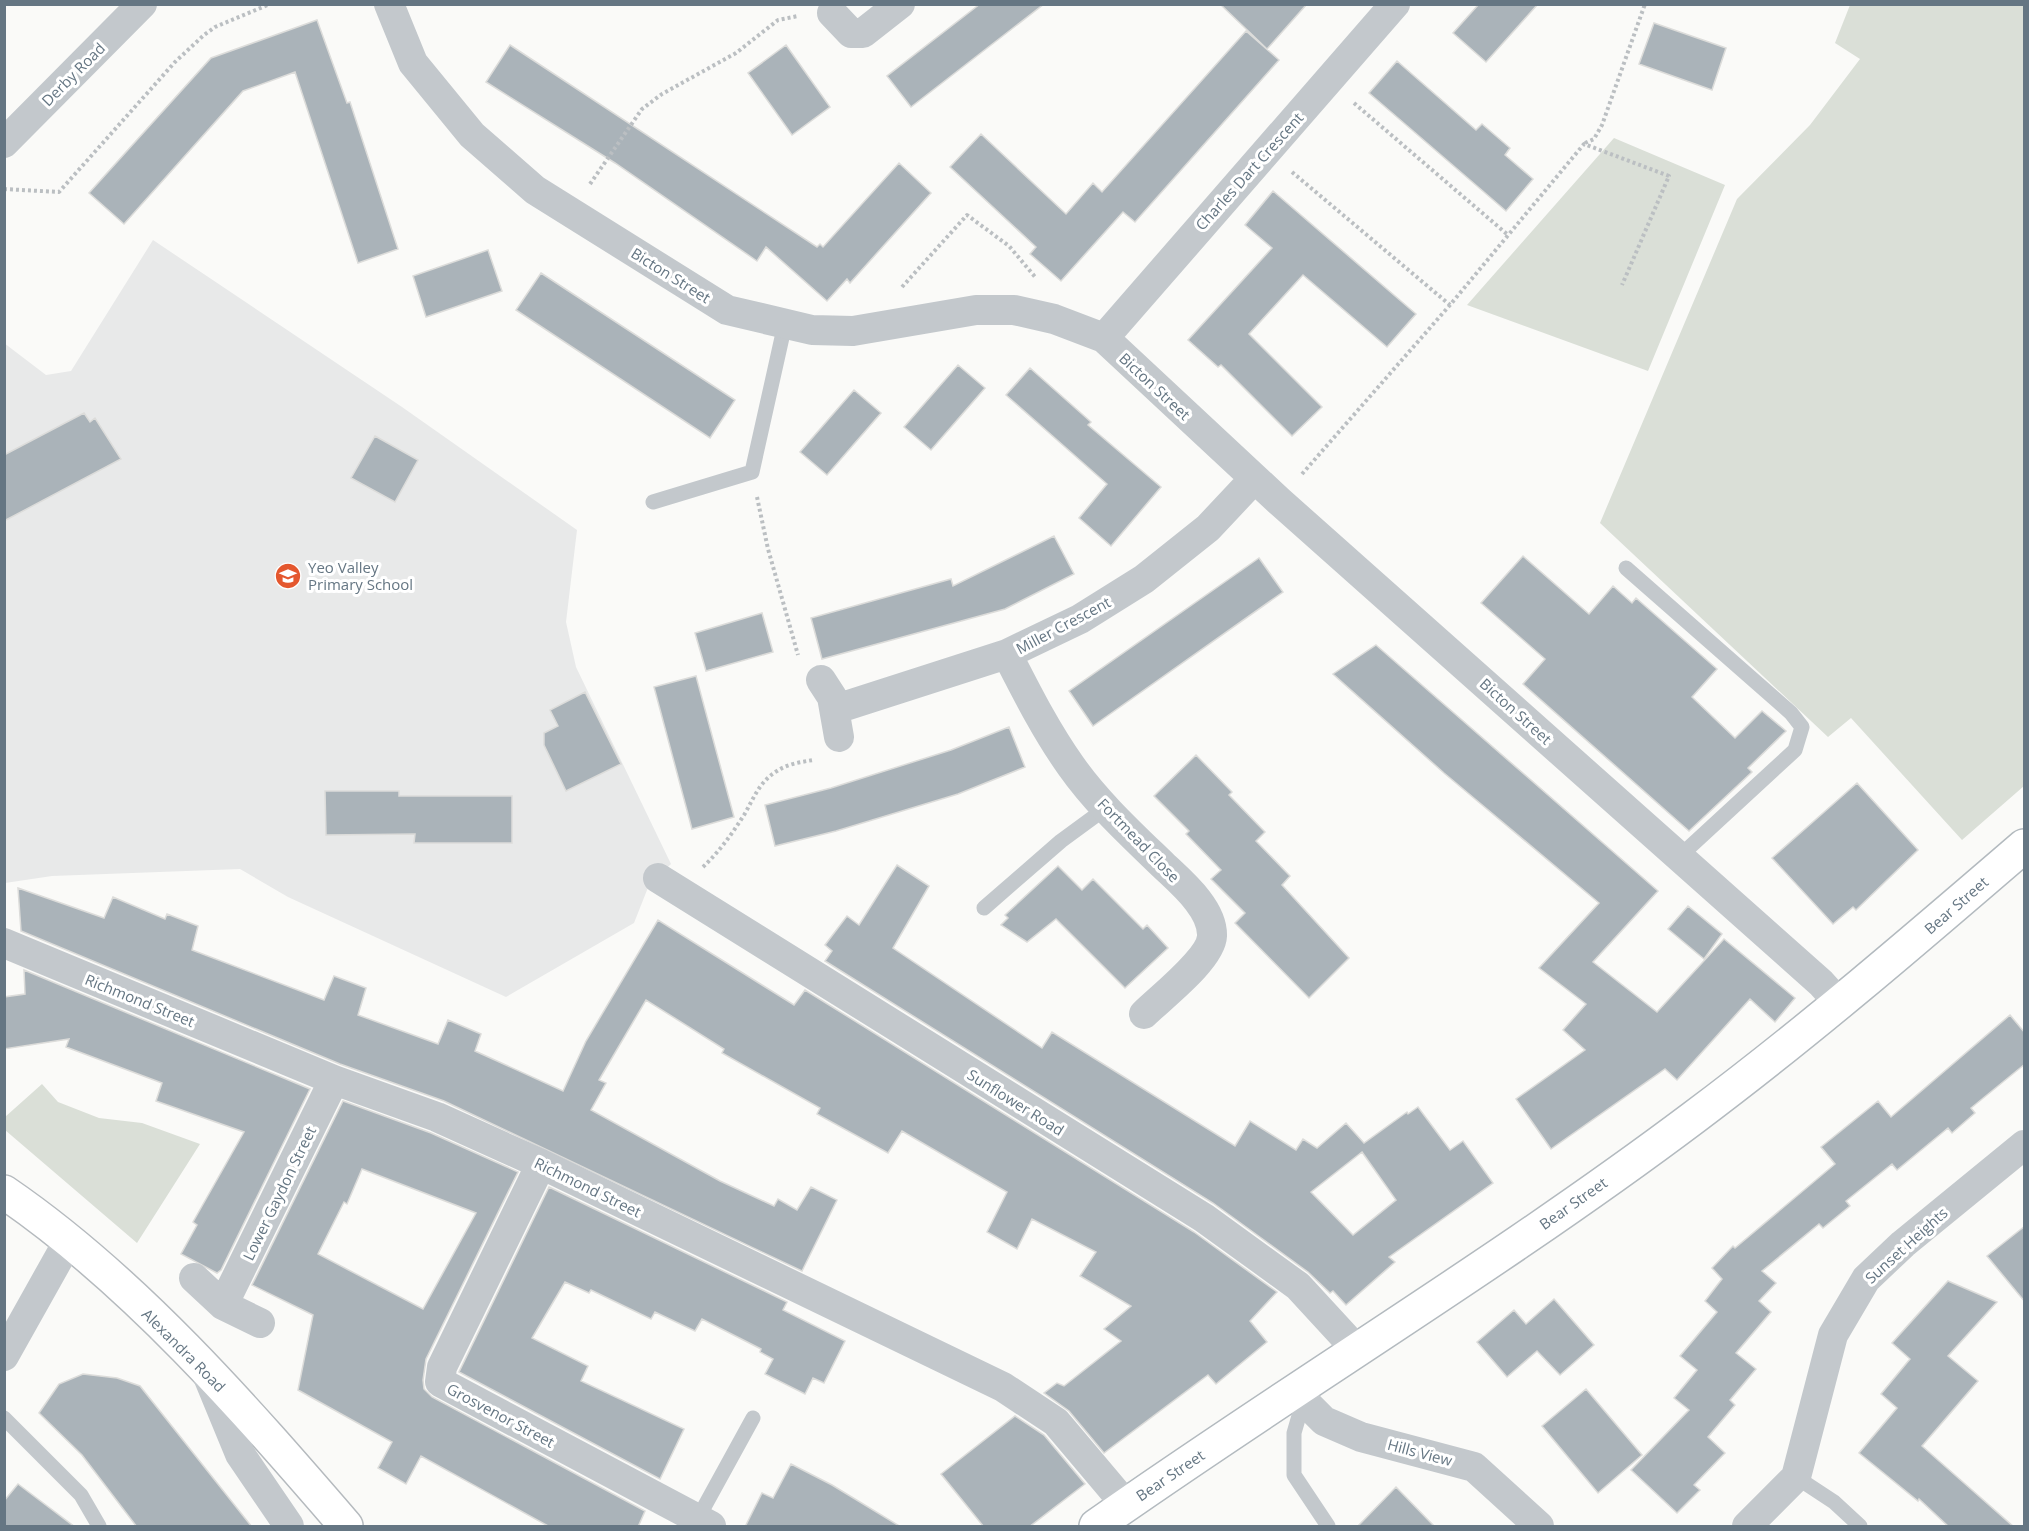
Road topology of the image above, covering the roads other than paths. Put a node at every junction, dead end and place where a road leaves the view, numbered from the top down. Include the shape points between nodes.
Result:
1 (142, 4) edge
2 (389, 4) edge
3 (900, 4) edge
4 (1395, 4) edge
5 (818, 14) road end
6 (4, 143) edge
7 (784, 324) junction
8 (1104, 338) junction
9 (1254, 479) junction
10 (653, 502) dead end
11 (1626, 568) dead end
12 (1007, 654) junction
13 (820, 680) road end
14 (1106, 808) junction
15 (2025, 846) edge
16 (1680, 856) junction
17 (668, 885) road end
18 (984, 908) dead end
19 (4, 943) edge
20 (1840, 1004) junction
21 (1144, 1014) dead end
22 (334, 1080) junction
23 (2025, 1145) edge
24 (541, 1164) junction
25 (4, 1192) edge
26 (69, 1240) junction
27 (194, 1278) dead end
28 (223, 1305) junction
29 (260, 1323) dead end
30 (1356, 1349) junction
31 (4, 1356) edge
32 (204, 1367) junction
33 (1298, 1396) junction
34 (4, 1418) edge
35 (753, 1418) dead end
36 (1796, 1477) junction
37 (1126, 1505) junction
38 (704, 1523) edge
39 (99, 1527) edge
40 (290, 1527) edge
41 (346, 1527) edge
42 (1096, 1527) edge
43 (1328, 1527) edge
44 (1539, 1527) edge
45 (1747, 1527) edge
46 (1860, 1527) edge

1 - 6 street, Derby Road
2 - 7 street, Bicton Street via 413,63 448,108 472,135 535,190 727,310
3 - 5 street via 863,33 851,33
4 - 8 street, Charles Dart Crescent
7 - 8 street, Bicton Street via 812,330 863,330 976,310 1014,310 1054,319
7 - 10 lane via 752,472
8 - 9 street, Bicton Street
9 - 12 street, Miller Crescent via 1208,528 1144,579 1080,619
9 - 16 street, Bicton Street
11 - 16 lane via 1791,713 1802,727 1795,750
12 - 13 street, Miller Crescent via 837,723 832,697
12 - 14 street, Fortmead Close via 1065,757
14 - 18 lane via 1061,841
14 - 21 street, Fortmead Close via 1182,883 1207,914 1211,927 1208,952
15 - 20 street, Bear Street
16 - 20 street, Bicton Street
17 - 30 street, Sunflower Road via 1204,1218 1298,1286
19 - 22 street, Richmond Street
20 - 30 street, Bear Street via 1683,1126 1481,1269
22 - 24 street, Richmond Street via 437,1117
22 - 28 street, Lower Gaydon Street
23 - 36 street, Sunset Heights via 1866,1279 1833,1335
24 - 37 street, Richmond Street via 1003,1387 1056,1422
24 - 38 street, Grosvenor Street via 442,1367 440,1382
25 - 26 street, Alexandra Road
26 - 31 street
26 - 32 street, Alexandra Road
27 - 28 street
28 - 29 street
30 - 33 street, Bear Street
32 - 40 street via 240,1454
32 - 41 street, Alexandra Road
33 - 37 street, Bear Street
33 - 43 lane via 1294,1475
33 - 44 street, Hills View via 1324,1421 1361,1437 1474,1467
34 - 39 lane via 81,1495
35 - 38 lane
36 - 45 street, Sunset Heights
36 - 46 lane via 1834,1502
37 - 42 street, Bear Street

